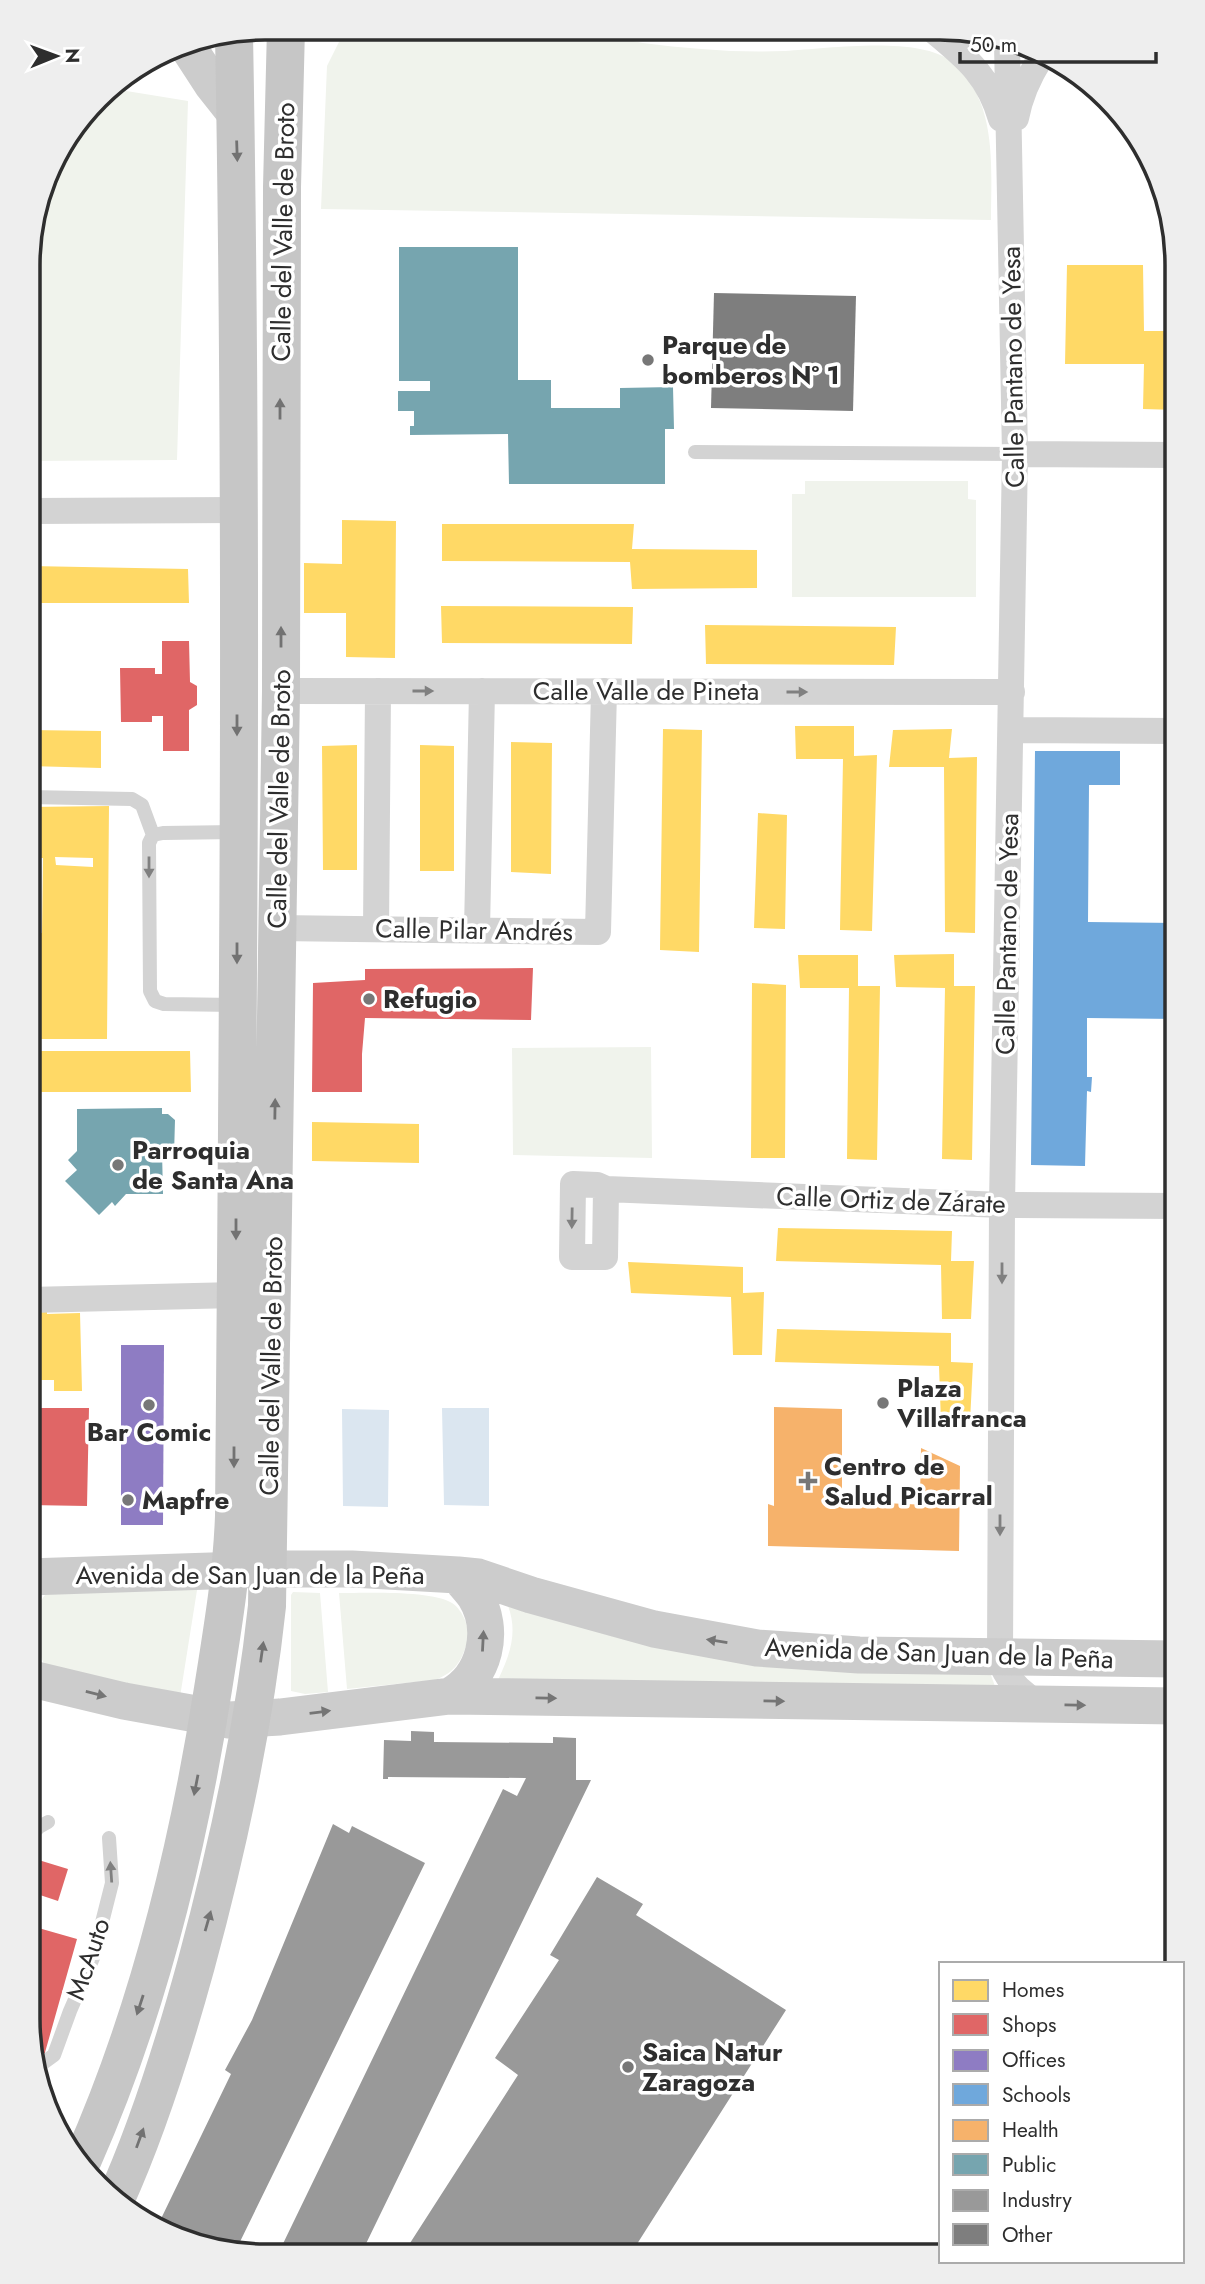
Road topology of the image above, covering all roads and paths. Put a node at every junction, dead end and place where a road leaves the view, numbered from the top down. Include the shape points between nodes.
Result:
1 (286, 40) edge
2 (944, 40) edge
3 (234, 42) edge
4 (1007, 51) edge
5 (192, 53) edge
6 (1038, 63) edge
7 (235, 113) junction
8 (1010, 148) junction
9 (695, 452) dead end
10 (1015, 454) junction
11 (1165, 455) edge
12 (238, 510) junction
13 (40, 511) edge
14 (281, 691) junction
15 (378, 691) junction
16 (482, 691) junction
17 (604, 691) junction
18 (1012, 692) junction
19 (1011, 730) junction
20 (1165, 731) edge
21 (40, 797) edge
22 (237, 832) junction
23 (153, 835) junction
24 (277, 928) junction
25 (376, 929) junction
26 (477, 930) junction
27 (237, 1004) junction
28 (606, 1189) dead end
29 (1002, 1205) junction
30 (1164, 1206) edge
31 (236, 1295) junction
32 (40, 1300) edge
33 (269, 1569) junction
34 (231, 1571) junction
35 (458, 1575) junction
36 (40, 1580) edge
37 (1000, 1657) junction
38 (1164, 1659) edge
39 (40, 1681) edge
40 (450, 1696) junction
41 (1039, 1704) junction
42 (1164, 1706) edge
43 (209, 1717) junction
44 (252, 1719) junction
45 (48, 1822) dead end
46 (40, 1826) edge
47 (109, 1838) dead end
48 (45, 2062) edge
49 (85, 2153) edge
50 (119, 2190) edge

14 -> 1 main road, Calle del Valle de Broto
2 - 8 street, Calle Pantano de Yesa via 981,74 994,95
3 - 7 main road, Calle del Valle de Broto
4 - 8 street, Calle Pantano de Yesa
5 - 7 main road
6 - 8 street, Calle Pantano de Yesa via 1019,102
7 -> 12 main road, Calle del Valle de Broto
8 - 10 street, Calle Pantano de Yesa
9 - 10 lane
10 - 11 street
10 - 18 street, Calle Pantano de Yesa
12 - 13 street
12 -> 22 main road, Calle del Valle de Broto
14 - 15 street, Calle Valle de Pineta
14 - 24 main road, Calle del Valle de Broto
15 -> 16 street, Calle Valle de Pineta
15 - 25 street
16 - 17 street, Calle Valle de Pineta
16 - 26 street
17 -> 18 street, Calle Valle de Pineta
17 - 26 street, Calle Pilar Andrés via 597,932
18 - 19 street, Calle Pantano de Yesa
19 - 20 street
19 - 29 street, Calle Pantano de Yesa
21 - 23 lane via 132,799 142,805
22 - 23 lane
22 -> 27 main road, Calle del Valle de Broto
23 -> 27 lane via 149,843 150,991 155,1001 164,1004
24 - 25 street, Calle Pilar Andrés
33 -> 24 main road, Calle del Valle de Broto
25 - 26 street, Calle Pilar Andrés
27 -> 31 main road, Calle del Valle de Broto
28 - 29 street, Calle Ortiz de Zárate
29 - 30 street, Calle Ortiz de Zárate
29 -> 37 street, Calle Pantano de Yesa
31 - 32 street
31 -> 34 main road, Calle del Valle de Broto
33 - 34 main road, Avenida de San Juan de la Peña
33 - 35 main road, Avenida de San Juan de la Peña
44 -> 33 main road, Calle del Valle de Broto
34 - 36 main road, Avenida de San Juan de la Peña
34 - 43 main road, Calle del Valle de Broto
37 -> 35 main road, Avenida de San Juan de la Peña via 757,1648 654,1629
40 -> 35 main road, Avenida de San Juan de la Peña via 474,1678 485,1644 476,1598
37 - 38 main road, Avenida de San Juan de la Peña
37 - 41 street via 1015,1685
39 -> 43 main road, Avenida de San Juan de la Peña
40 -> 41 main road, Avenida de San Juan de la Peña
44 -> 40 main road, Avenida de San Juan de la Peña
41 -> 42 main road, Avenida de San Juan de la Peña
43 - 44 main road, Avenida de San Juan de la Peña
43 -> 49 main road, Calle del Valle de Broto via 193,1801 143,1994
50 -> 44 main road, Calle del Valle de Broto via 180,2024 237,1801
45 - 46 lane
48 -> 47 lane, McAuto via 54,2055 93,1958 112,1883

